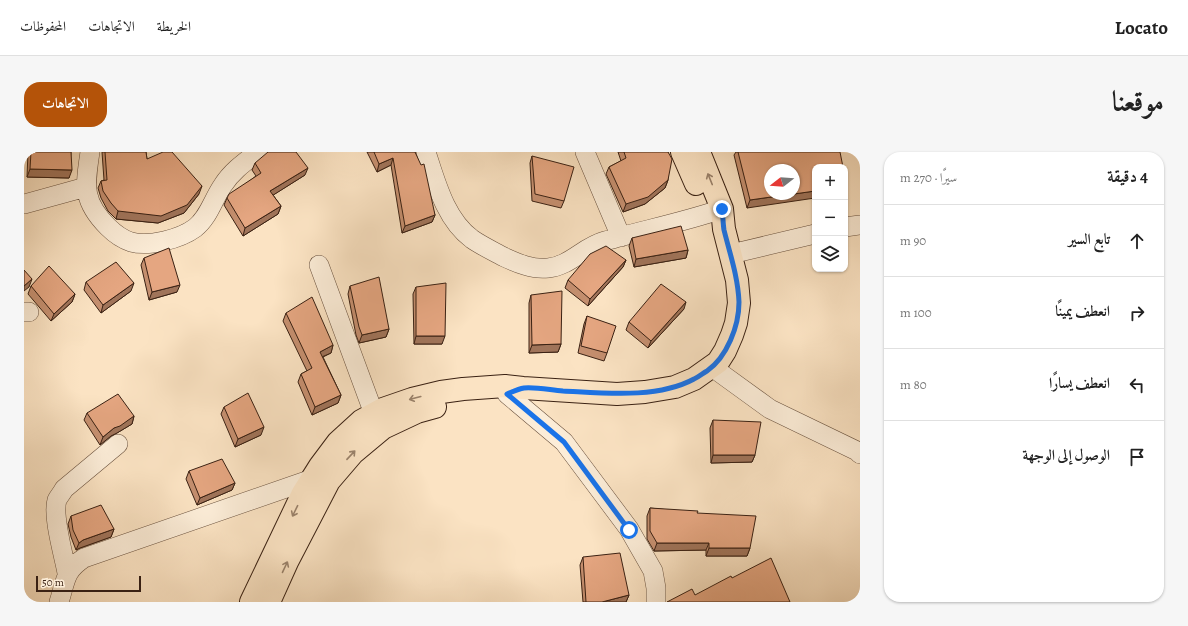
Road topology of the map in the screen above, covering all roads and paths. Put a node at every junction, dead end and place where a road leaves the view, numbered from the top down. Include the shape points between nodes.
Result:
1 (90, 152) edge
2 (258, 152) edge
3 (426, 152) edge
4 (585, 152) edge
5 (682, 152) edge
6 (699, 152) edge
7 (86, 187) junction
8 (24, 204) edge
9 (719, 217) junction
10 (860, 225) edge
11 (848, 227) edge
12 (812, 235) edge
13 (621, 237) junction
14 (731, 254) junction
15 (320, 265) dead end
16 (712, 367) junction
17 (511, 389) junction
18 (374, 414) junction
19 (118, 444) dead end
20 (860, 454) edge
21 (312, 479) junction
22 (67, 573) junction
23 (59, 602) edge
24 (251, 602) edge
25 (269, 602) edge
26 (656, 602) edge

1 - 7 street
2 - 7 street via 233,172 205,217 195,228 182,235 152,243 131,242 111,230 101,221 88,199
3 - 13 street via 440,195 455,222 471,238 509,259 528,266 558,266 590,246
4 - 13 street
5 - 9 main road
9 -> 6 main road
7 - 8 street
9 - 13 street
9 - 14 main road
10 - 11 street
12 - 14 street
14 - 16 main road via 739,303 736,323 725,351
15 - 18 street
16 - 17 main road via 675,387 645,392 617,394
16 - 20 street via 770,409
17 -> 18 main road via 463,389 441,392 383,408
25 -> 17 main road via 329,481 365,442 383,428 417,412
17 - 26 street via 564,442 629,530 653,571
18 - 21 main road via 361,421 338,442
19 - 22 street via 64,489 58,499 56,518
21 - 22 street via 84,558 74,564
21 -> 24 main road
22 - 23 street

